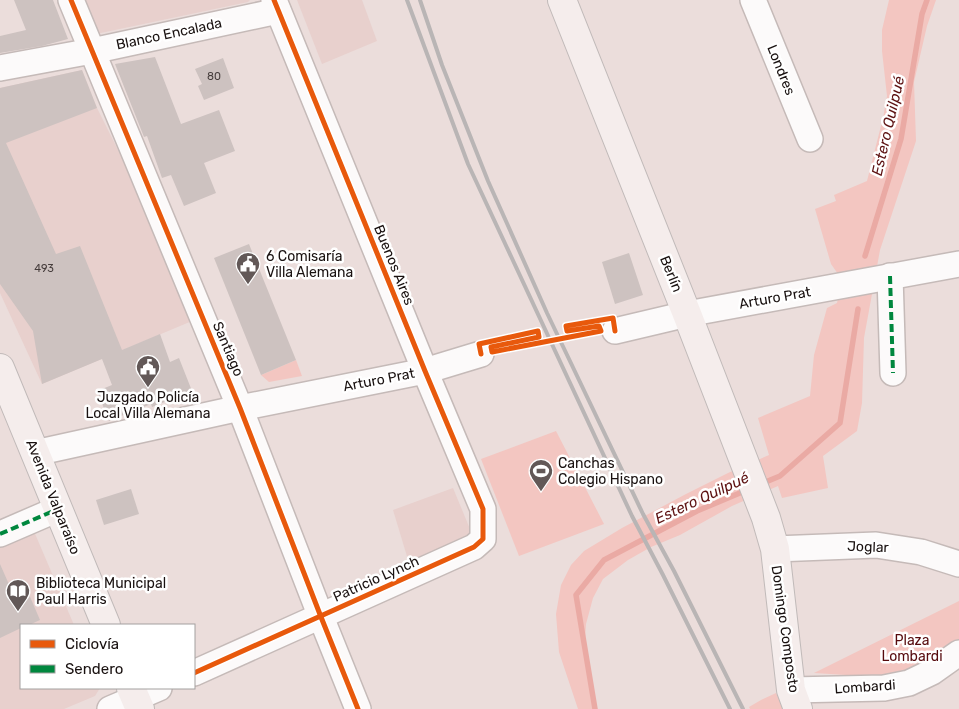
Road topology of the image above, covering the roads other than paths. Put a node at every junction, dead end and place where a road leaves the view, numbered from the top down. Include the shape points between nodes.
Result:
1 (71, 0) edge
2 (562, 0) edge
3 (753, 0) edge
4 (276, 6) edge
5 (92, 51) junction
6 (0, 68) edge
7 (810, 139) dead end
8 (959, 264) edge
9 (884, 277) junction
10 (687, 314) junction
11 (615, 331) dead end
12 (481, 354) dead end
13 (0, 368) edge
14 (425, 371) junction
15 (893, 373) dead end
16 (240, 408) junction
17 (35, 453) junction
18 (58, 509) junction
19 (0, 534) edge
20 (482, 539) joint
21 (775, 549) junction
22 (959, 564) edge
23 (321, 617) junction
24 (106, 624) edge
25 (959, 653) edge
26 (195, 673) edge
27 (142, 696) edge
28 (795, 700) edge
29 (110, 709) edge
30 (358, 709) edge

1 - 5 street, Santiago
2 - 10 main road, Berlín
3 - 7 street, Londres
4 - 5 street, Blanco Encalada
4 - 14 street, Buenos Aires
5 - 6 street, Blanco Encalada
5 - 16 street, Santiago
8 - 9 street, Arturo Prat
9 - 10 street, Arturo Prat
9 - 15 street
10 - 11 street, Arturo Prat
10 - 21 main road, Berlín
12 - 14 street, Arturo Prat
13 - 17 main road, Avenida Valparaíso
14 - 16 street, Arturo Prat
14 - 20 street, Buenos Aires via 484,509
16 - 17 street, Arturo Prat
16 - 23 street, Santiago
17 - 18 main road, Avenida Valparaíso
18 - 19 street
18 - 24 main road, Avenida Valparaíso
20 - 23 street, Patricio Lynch via 474,547
21 - 22 street, Joglar via 876,545 921,552
21 - 28 main road, Domingo Composto
23 - 26 street, Patricio Lynch
23 - 30 street, Santiago
25 - 28 street, Lombardi via 909,683
27 - 29 street

